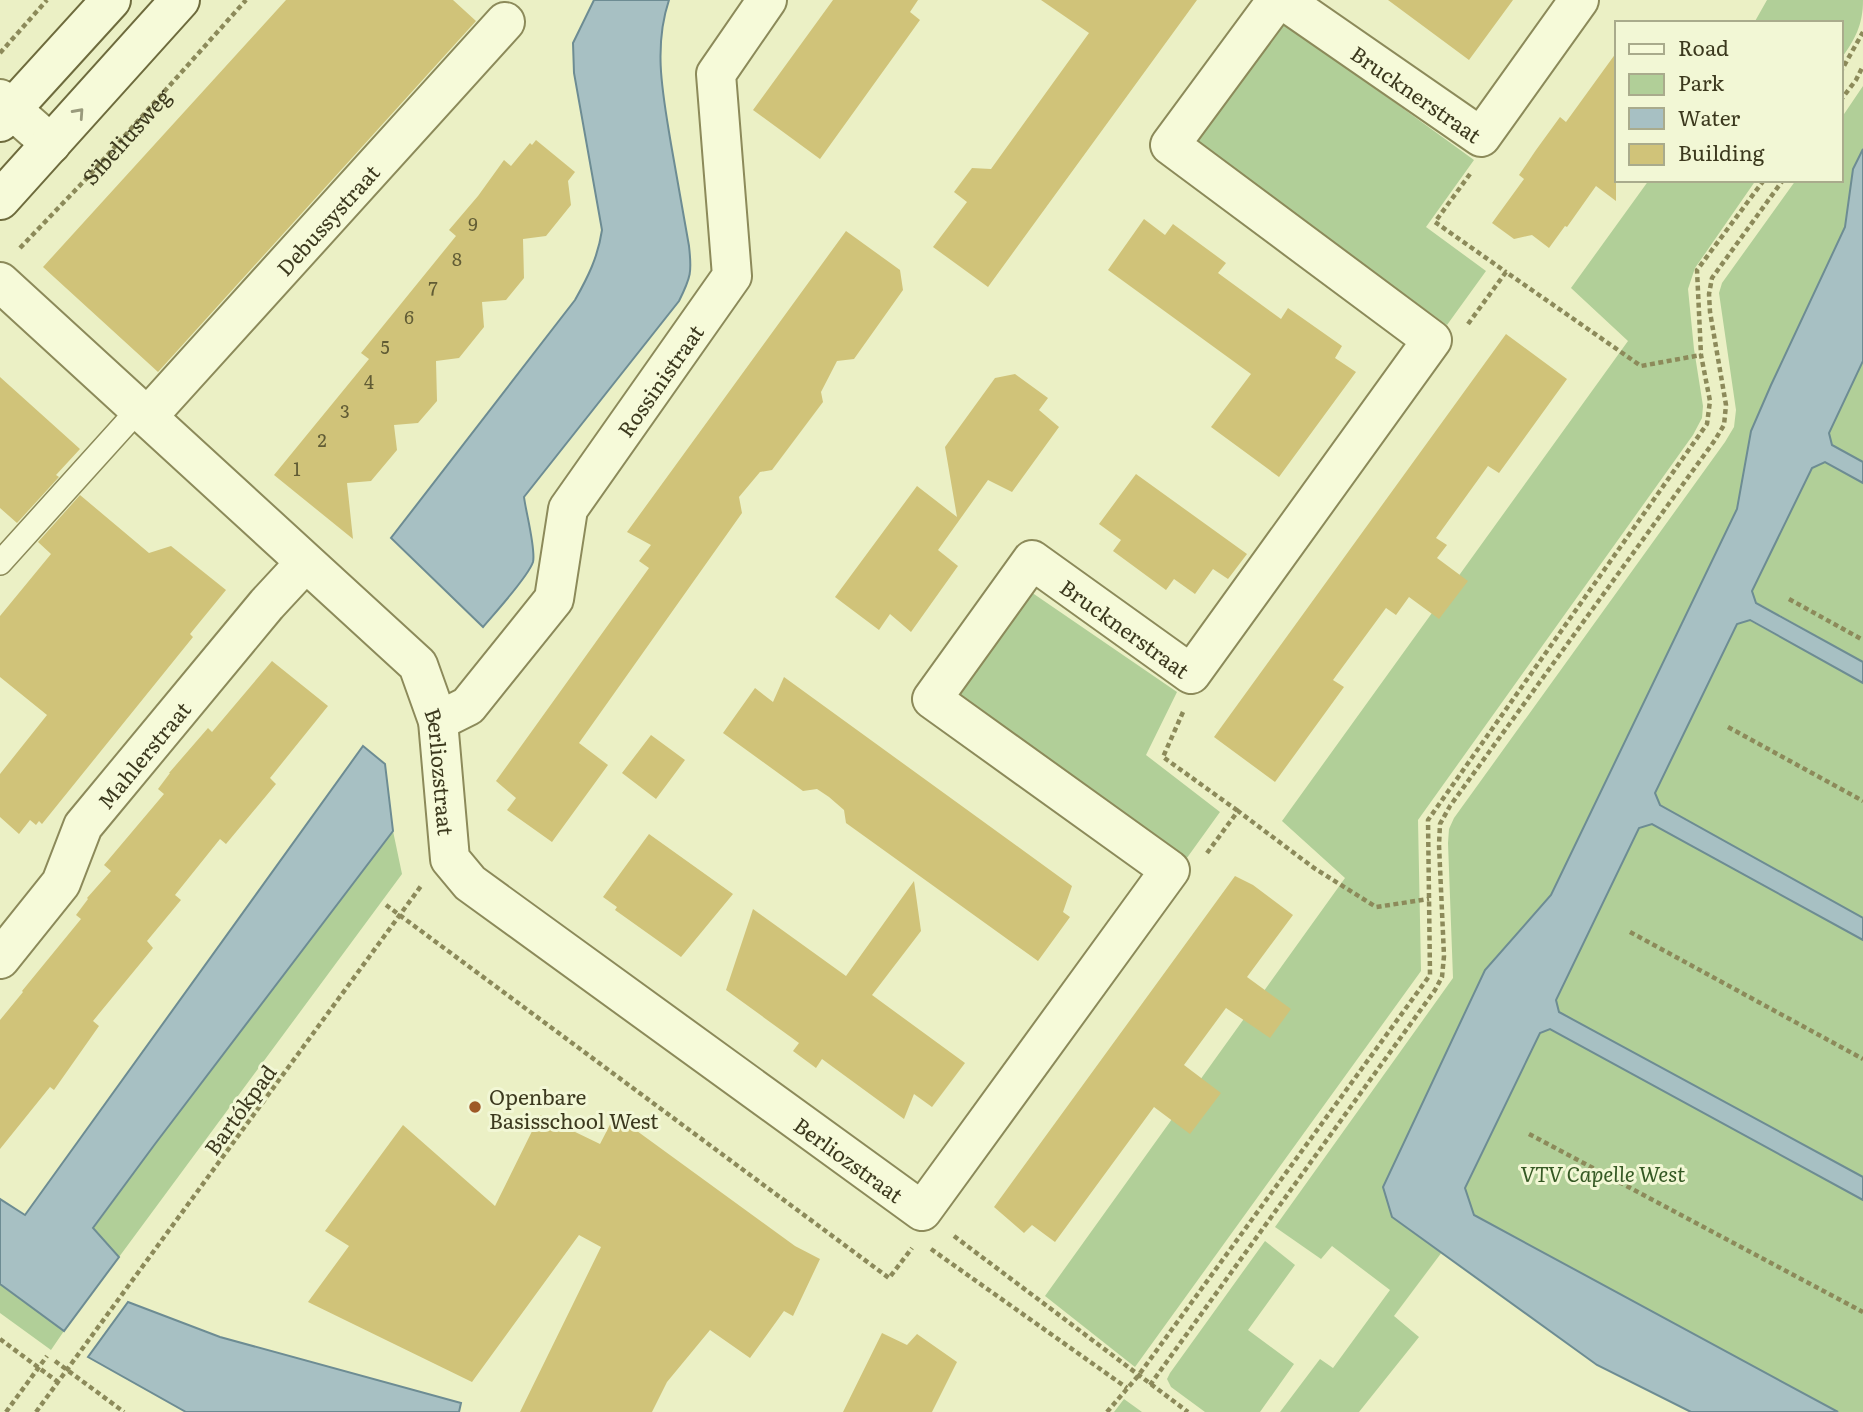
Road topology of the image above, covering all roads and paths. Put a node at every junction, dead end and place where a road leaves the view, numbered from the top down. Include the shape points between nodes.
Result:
1 (47, 0) edge
2 (111, 0) edge
3 (180, 0) edge
4 (246, 0) edge
5 (767, 0) edge
6 (1277, 0) edge
7 (1283, 0) edge
8 (1579, 0) edge
9 (505, 22) dead end
10 (1863, 32) edge
11 (0, 53) edge
12 (1863, 66) edge
13 (1842, 70) edge
14 (1842, 98) edge
15 (4, 110) edge
16 (51, 144) junction
17 (1763, 182) edge
18 (1782, 182) edge
19 (0, 200) edge
20 (9, 266) edge
21 (1465, 328) dead end
22 (1701, 355) junction
23 (143, 412) junction
24 (0, 563) edge
25 (305, 563) junction
26 (1789, 599) dead end
27 (1863, 640) edge
28 (1187, 704) dead end
29 (438, 721) junction
30 (1728, 727) dead end
31 (1863, 801) edge
32 (1238, 811) junction
33 (1205, 855) dead end
34 (450, 859) junction
35 (1429, 899) junction
36 (386, 905) dead end
37 (401, 916) junction
38 (1630, 932) dead end
39 (0, 959) edge
40 (1863, 1059) edge
41 (1530, 1133) dead end
42 (925, 1224) junction
43 (1863, 1312) edge
44 (0, 1339) edge
45 (47, 1356) dead end
46 (55, 1361) dead end
47 (38, 1367) junction
48 (67, 1370) junction
49 (1138, 1376) junction
50 (58, 1382) junction
51 (1150, 1385) junction
52 (1127, 1388) junction
53 (6, 1412) edge
54 (36, 1412) edge
55 (124, 1412) edge
56 (1107, 1412) edge
57 (1188, 1412) edge

1 - 11 path
2 - 15 street
16 -> 3 street
4 - 20 path, Sibeliusweg
5 - 29 street, Rossinistraat via 716,74 732,276 568,509 554,599 468,706
6 - 42 street, Brucknerstraat via 1170,145 1433,340 1191,674 1032,560 932,699 1170,870
7 - 8 street, Brucknerstraat via 1481,137
9 - 23 street, Debussystraat
10 - 13 path
12 - 14 path
15 - 16 street
16 - 19 street
17 - 22 path via 1698,270
18 - 51 path via 1710,286 1726,405 1724,425 1440,824 1442,977
20 - 23 street, Berliozstraat
21 - 22 path via 1506,272 1641,366
22 - 35 path via 1710,401 1707,424 1428,820
23 - 24 lane
23 - 25 street, Berliozstraat
25 - 29 street, Berliozstraat via 418,665
25 - 39 street, Mahlerstraat via 83,826 61,883
26 - 27 path
28 - 32 path via 1163,757
29 - 34 street, Berliozstraat
30 - 31 path
32 - 33 path
32 - 35 path via 1376,907
34 - 37 path, Bartókpad via 424,882
34 - 42 street, Berliozstraat via 470,883
35 - 49 path via 1430,975
36 - 37 path
37 - 42 path via 889,1278
37 - 48 path, Bartókpad
38 - 40 path
41 - 43 path
42 - 49 path
42 - 52 path
44 - 47 path
45 - 47 path
46 - 48 path
47 - 50 path
47 - 53 path
48 - 50 path, Bartókpad
48 - 55 path
49 - 51 path
49 - 52 path
50 - 54 path, Bartókpad
51 - 57 path
52 - 56 path

